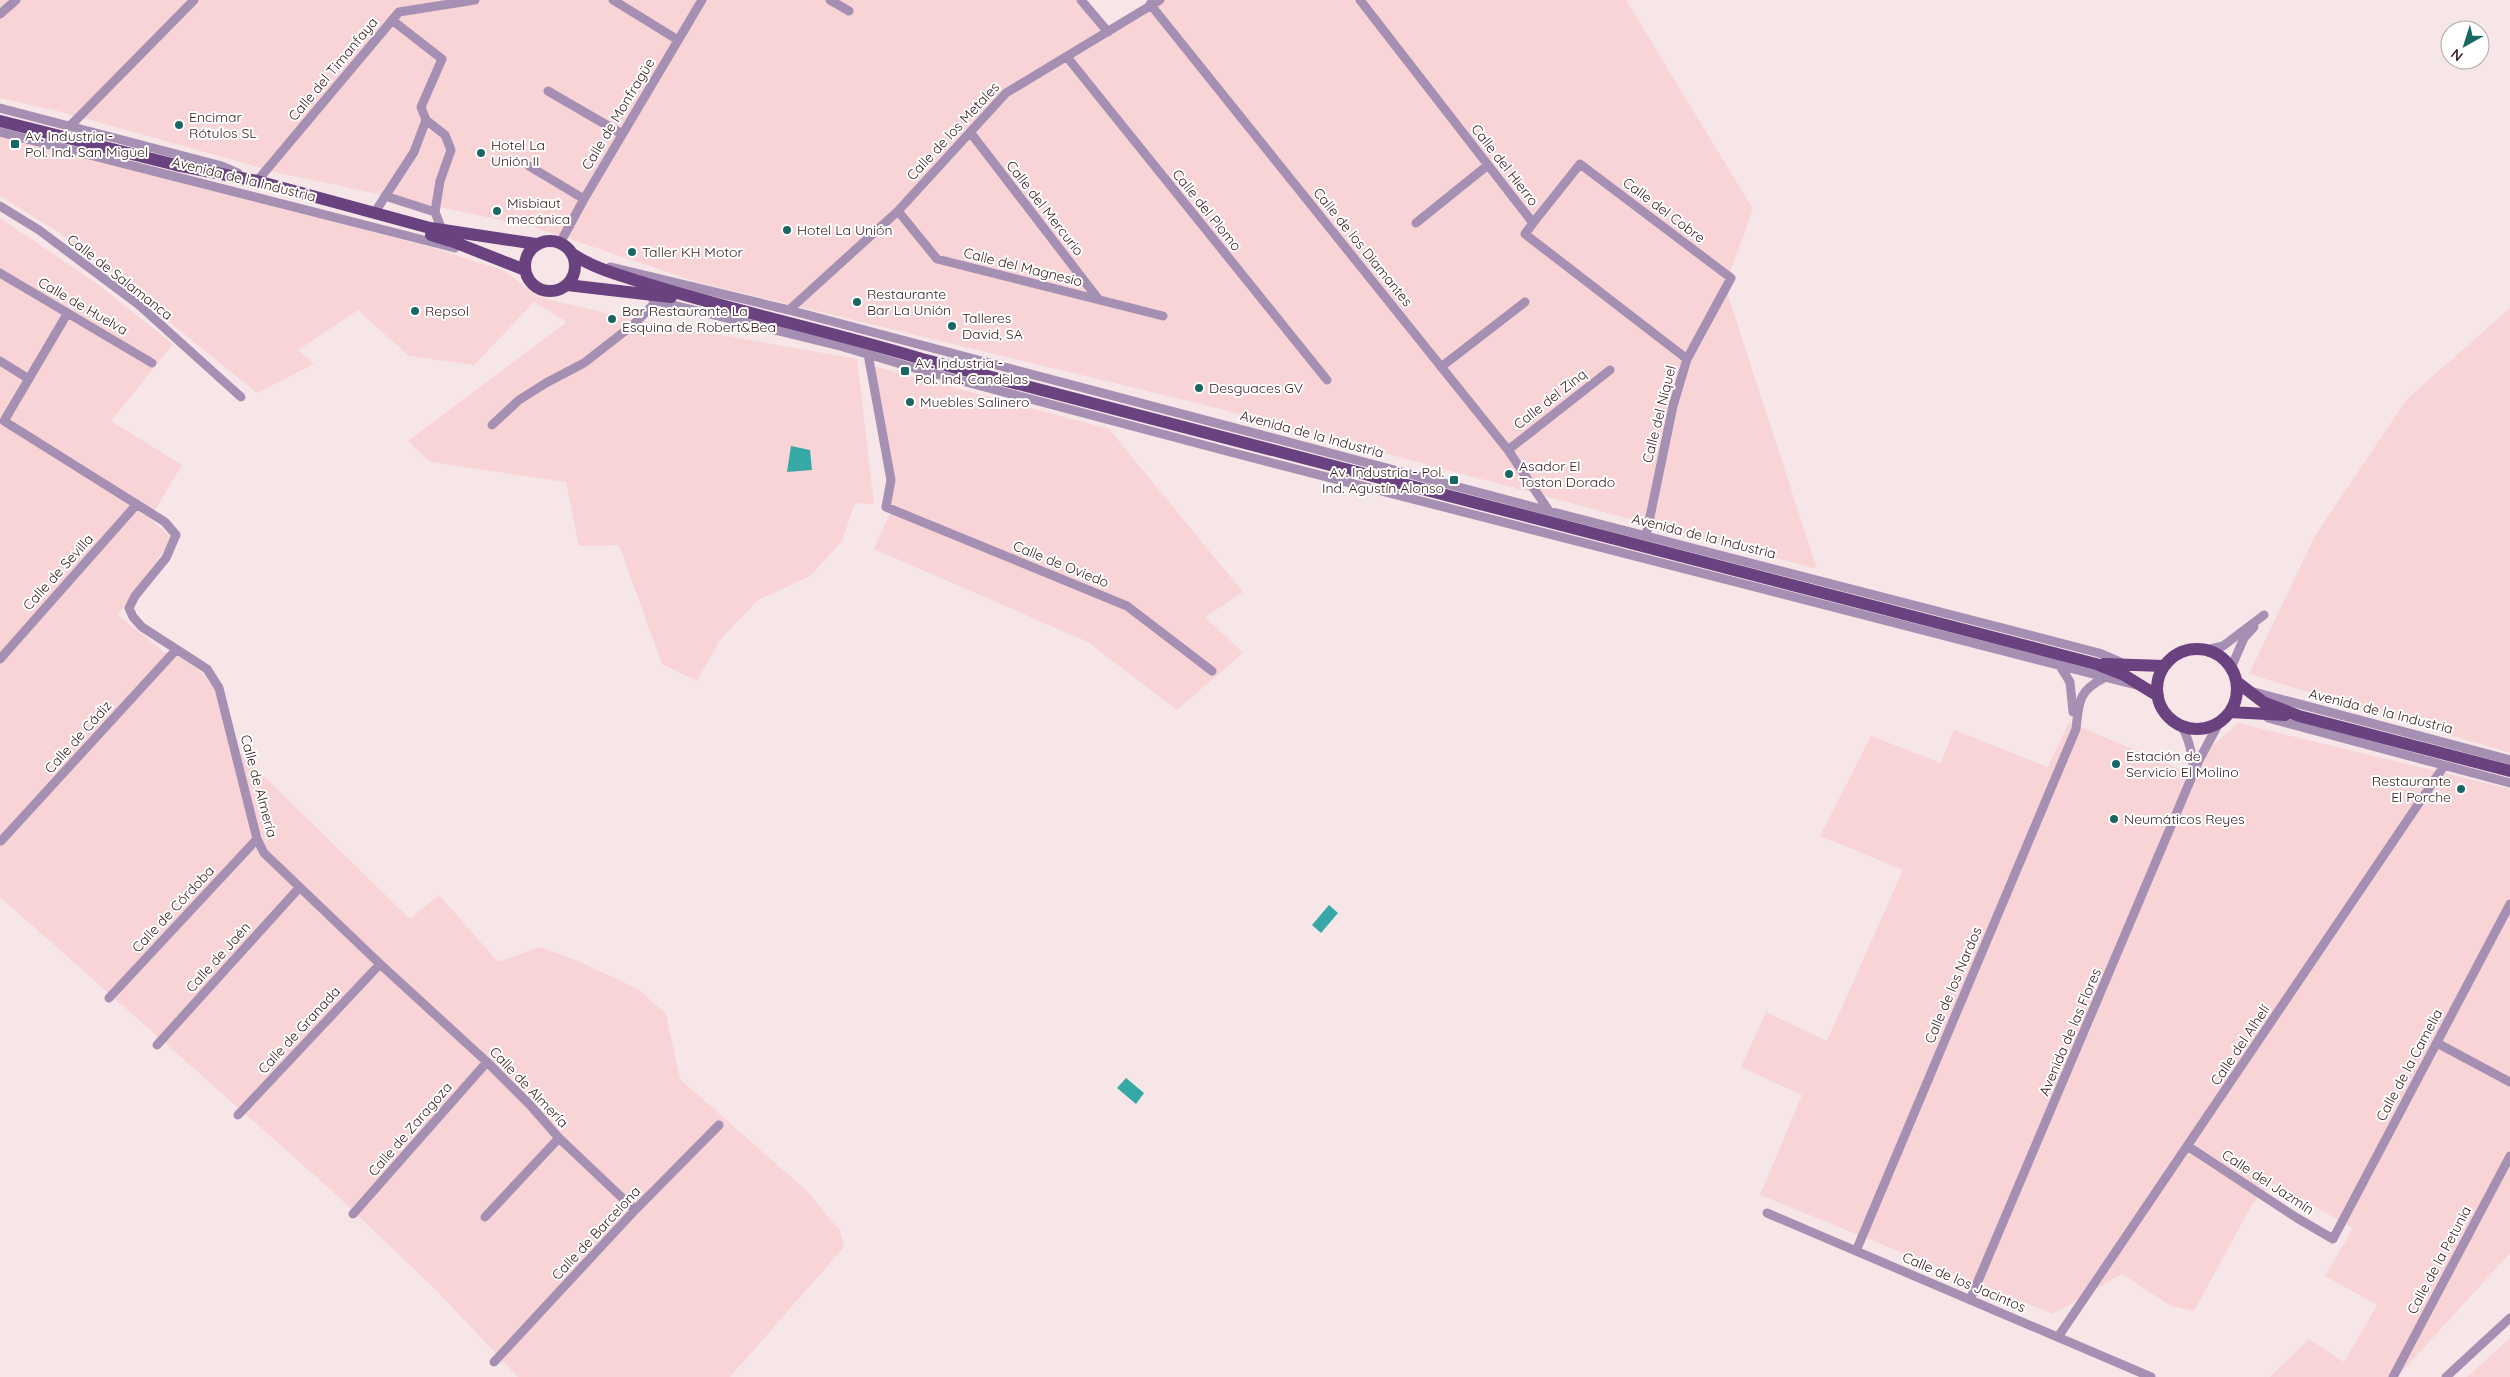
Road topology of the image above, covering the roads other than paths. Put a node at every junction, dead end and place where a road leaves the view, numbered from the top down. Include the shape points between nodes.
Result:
1 (16, 0) edge
2 (194, 0) edge
3 (476, 0) edge
4 (612, 0) edge
5 (702, 0) edge
6 (830, 0) edge
7 (1080, 0) edge
8 (1160, 0) edge
9 (1360, 0) edge
10 (1150, 4) junction
11 (849, 12) dead end
12 (0, 14) edge
13 (392, 20) junction
14 (1108, 32) junction
15 (678, 40) junction
16 (1067, 57) junction
17 (548, 91) dead end
18 (0, 108) edge
19 (426, 120) junction
20 (0, 121) edge
21 (70, 126) junction
22 (0, 132) edge
23 (970, 132) junction
24 (622, 134) junction
25 (176, 165) junction
26 (1488, 165) junction
27 (529, 166) dead end
28 (257, 181) junction
29 (385, 196) junction
30 (584, 198) junction
31 (0, 206) edge
32 (898, 211) junction
33 (374, 212) junction
34 (435, 212) junction
35 (1416, 223) dead end
36 (1533, 223) junction
37 (442, 230) junction
38 (560, 242) junction
39 (536, 244) junction
40 (481, 253) junction
41 (574, 255) junction
42 (525, 270) junction
43 (0, 273) edge
44 (1731, 278) joint
45 (567, 285) junction
46 (631, 293) junction
47 (688, 298) junction
48 (1099, 300) junction
49 (657, 301) junction
50 (1525, 302) dead end
51 (789, 310) junction
52 (67, 314) junction
53 (1163, 316) dead end
54 (868, 354) junction
55 (1687, 359) junction
56 (0, 361) edge
57 (152, 363) dead end
58 (1441, 367) junction
59 (1610, 370) dead end
60 (29, 379) junction
61 (1327, 380) dead end
62 (241, 397) dead end
63 (492, 425) dead end
64 (1508, 450) junction
65 (137, 504) junction
66 (1549, 511) junction
67 (1646, 536) junction
68 (2206, 650) junction
69 (175, 651) junction
70 (0, 658) edge
71 (2096, 664) junction
72 (2125, 664) junction
73 (2060, 666) junction
74 (2164, 666) junction
75 (2231, 668) junction
76 (1212, 671) dead end
77 (2104, 678) junction
78 (2241, 686) junction
79 (2144, 687) junction
80 (2158, 696) junction
81 (2230, 712) junction
82 (2253, 713) junction
83 (2300, 716) junction
84 (2219, 723) junction
85 (2181, 725) junction
86 (2076, 729) junction
87 (2510, 760) edge
88 (2444, 766) junction
89 (2510, 771) edge
90 (2194, 775) junction
91 (2510, 783) edge
92 (257, 839) junction
93 (1, 841) dead end
94 (299, 888) junction
95 (2510, 904) edge
96 (380, 964) junction
97 (108, 998) dead end
98 (2437, 1043) junction
99 (157, 1045) dead end
100 (487, 1062) junction
101 (2510, 1082) edge
102 (238, 1116) dead end
103 (720, 1125) dead end
104 (558, 1138) junction
105 (2188, 1147) junction
106 (2510, 1156) edge
107 (635, 1210) junction
108 (1767, 1213) dead end
109 (353, 1214) dead end
110 (485, 1216) dead end
111 (2333, 1239) joint
112 (1856, 1251) junction
113 (1970, 1300) junction
114 (2510, 1318) edge
115 (2058, 1337) junction
116 (494, 1362) dead end
117 (2151, 1377) edge
118 (2393, 1377) edge
119 (2446, 1377) edge

1 - 12 street
2 - 21 street
3 - 13 street, Calle del Timanfaya via 399,12
4 - 15 street
5 - 15 street, Calle de Monfragüe
6 - 11 street
7 - 14 street
8 - 10 street, Calle de los Metales
9 - 26 street, Calle del Hierro
10 - 14 street, Calle de los Metales
10 - 58 street, Calle de los Diamantes
13 - 19 street via 442,59 420,106
13 - 28 street, Calle del Timanfaya
14 - 16 street, Calle de los Metales
15 - 24 street, Calle de Monfragüe
16 - 23 street, Calle de los Metales via 1006,93
16 - 61 street, Calle del Plomo
17 - 24 street
18 - 21 street, Avenida de la Industria
19 - 29 street via 414,152
19 - 34 street via 445,136 451,150 440,181
20 - 25 main road, Avenida de la Industria
21 - 28 street, Avenida de la Industria via 222,166
22 - 40 street, Avenida de la Industria
23 - 32 street, Calle de los Metales
23 - 48 street, Calle del Mercurio
24 - 30 street, Calle de Monfragüe
25 - 28 main road, Avenida de la Industria
25 - 40 main road, Avenida de la Industria via 218,180 406,228
26 - 35 street
26 - 36 street, Calle del Hierro
27 - 30 street
28 - 33 main road, Avenida de la Industria
29 - 33 street
29 - 34 street
30 - 38 street, Calle de Monfragüe
31 - 62 street, Calle de Salamanca via 39,230 139,305
32 - 48 street, Calle del Magnesio via 937,259
32 - 51 street, Calle de los Metales
33 - 37 main road, Avenida de la Industria
34 - 37 street
36 - 44 street, Calle del Cobre via 1580,164
36 - 55 street, Calle del Hierro via 1525,234
37 - 39 main road, Avenida de la Industria
38 - 39 main road
38 - 41 main road
39 - 42 main road via 525,260
40 - 42 main road, Avenida de la Industria
41 - 45 main road via 574,272
41 - 47 main road, Avenida de la Industria via 600,269
41 - 51 street, Avenida de la Industria
42 - 45 main road via 535,287 544,291 554,291
43 - 52 street, Calle de Huelva
44 - 55 street, Calle del Níquel
45 - 46 main road, Avenida de la Industria
46 - 47 main road, Avenida de la Industria
46 - 49 street, Avenida de la Industria
47 - 71 main road, Avenida de la Industria via 1532,520
48 - 53 street, Calle del Magnesio
49 - 54 street, Avenida de la Industria
49 - 63 street via 634,324 584,363 546,382
50 - 58 street
51 - 66 street, Avenida de la Industria
52 - 57 street, Calle de Huelva
52 - 60 street
54 - 73 street, Avenida de la Industria via 1230,452
54 - 76 street, Calle de Oviedo via 890,480 886,507 1127,606
55 - 67 street, Calle del Níquel via 1673,406
56 - 60 street
58 - 64 street, Calle de los Diamantes
59 - 64 street, Calle del Zinq
60 - 65 street, Calle de Almería via 4,421
64 - 66 street, Calle de los Diamantes
65 - 69 street, Calle de Almería via 165,522 176,535 166,558 135,596 130,608 142,627
65 - 70 street, Calle de Sevilla
66 - 67 street, Avenida de la Industria
67 - 72 street, Avenida de la Industria via 2099,653
68 - 74 main road via 2190,650
68 - 75 main road via 2220,656
68 - 75 street via 2224,646 2264,615 2244,638
69 - 92 street, Calle de Almería via 207,669 219,688
69 - 93 street, Calle de Cádiz
71 - 72 main road, Avenida de la Industria
71 - 79 main road, Avenida de la Industria
72 - 74 main road, Avenida de la Industria
73 - 77 street, Avenida de la Industria
73 - 86 street via 2070,682
74 - 80 main road via 2158,681
75 - 78 main road
77 - 79 street, Avenida de la Industria
77 - 86 street, Calle de los Nardos via 2089,685 2083,694
78 - 81 main road
78 - 83 main road, Avenida de la Industria via 2263,702
78 - 87 street, Avenida de la Industria via 2301,706
79 - 80 main road, Avenida de la Industria
80 - 85 main road via 2164,711
81 - 82 main road, Avenida de la Industria
81 - 84 main road
82 - 83 main road, Avenida de la Industria
82 - 88 street, Avenida de la Industria
83 - 89 main road, Avenida de la Industria
84 - 85 main road via 2205,729
84 - 90 street, Avenida de las Flores
85 - 90 street via 2188,735
86 - 112 street, Calle de los Nardos
88 - 91 street, Avenida de la Industria
88 - 105 street, Calle del Alhelí
90 - 113 street, Avenida de las Flores
92 - 94 street, Calle de Almería via 264,853
92 - 97 street, Calle de Córdoba
94 - 96 street, Calle de Almería
94 - 99 street, Calle de Jaén
95 - 98 street, Calle de la Camelia
96 - 100 street, Calle de Almería
96 - 102 street, Calle de Granada
98 - 101 street
98 - 111 street, Calle de la Camelia
100 - 104 street, Calle de Almería
100 - 109 street, Calle de Zaragoza
103 - 107 street, Calle de Barcelona
104 - 107 street, Calle de Almería
104 - 110 street
105 - 111 street, Calle del Jazmín
105 - 115 street, Calle del Alhelí
106 - 118 street, Calle de la Petunia
107 - 116 street, Calle de Barcelona
108 - 112 street, Calle de los Jacintos
112 - 113 street, Calle de los Jacintos
113 - 115 street, Calle de los Jacintos
114 - 119 street
115 - 117 street, Calle de los Jacintos

